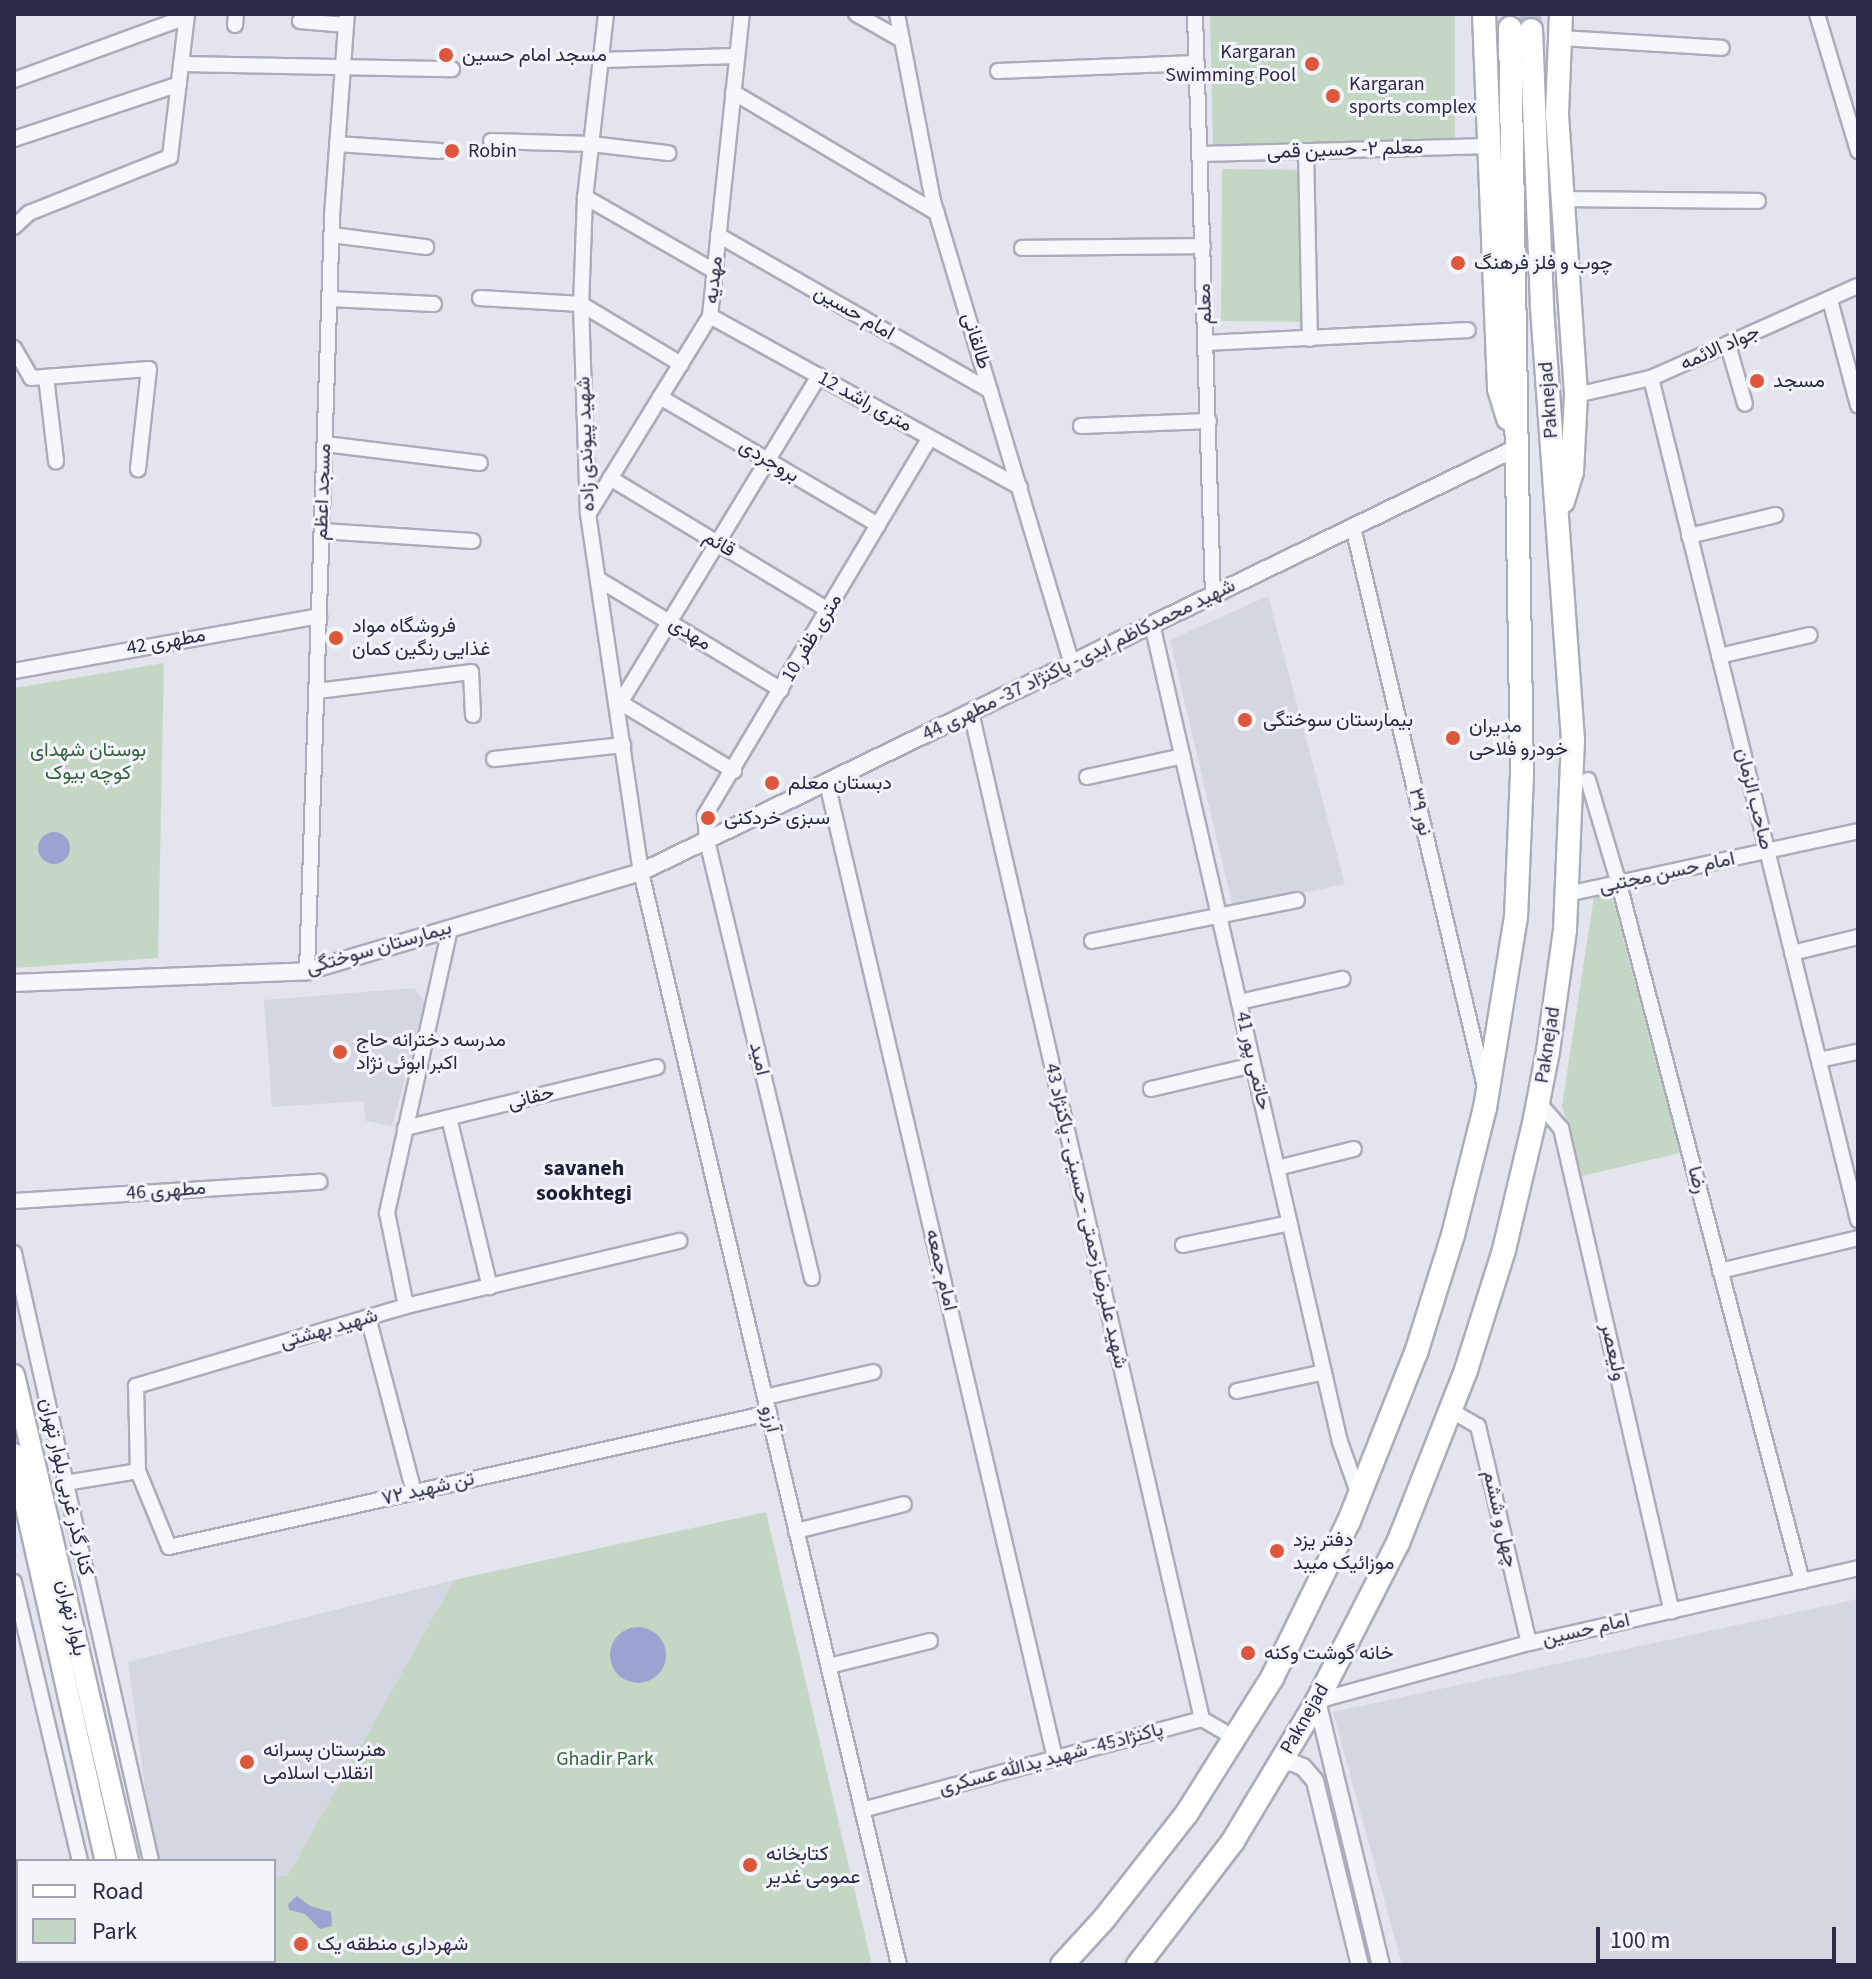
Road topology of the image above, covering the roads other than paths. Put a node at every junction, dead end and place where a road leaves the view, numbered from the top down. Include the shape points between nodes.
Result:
1 (606, 14) edge
2 (742, 14) edge
3 (856, 14) edge
4 (897, 14) edge
5 (1195, 14) edge
6 (1484, 14) edge
7 (1561, 14) edge
8 (1817, 14) edge
9 (187, 15) edge
10 (347, 20) edge
11 (300, 21) dead end
12 (1560, 38) junction
13 (902, 40) junction
14 (1722, 48) dead end
15 (737, 56) junction
16 (600, 60) junction
17 (1197, 63) junction
18 (181, 64) junction
19 (343, 65) junction
20 (452, 69) dead end
21 (998, 71) dead end
22 (14, 80) edge
23 (179, 84) junction
24 (733, 92) junction
25 (14, 139) edge
26 (491, 141) dead end
27 (337, 144) junction
28 (591, 144) junction
29 (1491, 146) junction
30 (440, 151) dead end
31 (1306, 151) junction
32 (1858, 151) edge
33 (668, 153) dead end
34 (1200, 154) junction
35 (585, 197) junction
36 (1564, 199) junction
37 (1758, 201) dead end
38 (937, 213) junction
39 (14, 227) edge
40 (332, 235) junction
41 (718, 235) junction
42 (1203, 246) junction
43 (426, 247) dead end
44 (1022, 248) dead end
45 (714, 271) junction
46 (1858, 286) edge
47 (480, 298) dead end
48 (330, 299) junction
49 (1830, 300) junction
50 (434, 304) dead end
51 (581, 304) junction
52 (710, 316) junction
53 (1468, 330) dead end
54 (1310, 339) junction
55 (1206, 343) junction
56 (1728, 345) junction
57 (14, 348) edge
58 (681, 364) junction
59 (819, 376) junction
60 (46, 377) junction
61 (1651, 378) junction
62 (990, 391) junction
63 (1576, 395) junction
64 (660, 397) junction
65 (1745, 404) dead end
66 (1858, 405) edge
67 (1209, 421) junction
68 (1081, 426) dead end
69 (930, 438) junction
70 (325, 444) junction
71 (1516, 448) junction
72 (768, 460) junction
73 (56, 461) dead end
74 (480, 463) dead end
75 (138, 469) dead end
76 (610, 478) junction
77 (1020, 487) junction
78 (1560, 511) junction
79 (588, 514) junction
80 (1776, 515) dead end
81 (878, 525) junction
82 (1353, 527) junction
83 (322, 531) junction
84 (1689, 536) junction
85 (473, 541) dead end
86 (717, 543) junction
87 (598, 579) junction
88 (1213, 595) junction
89 (828, 610) junction
90 (319, 616) junction
91 (669, 622) junction
92 (1152, 624) junction
93 (1810, 635) dead end
94 (1719, 656) junction
95 (1072, 663) junction
96 (14, 671) edge
97 (781, 690) junction
98 (317, 691) junction
99 (619, 706) junction
100 (971, 712) junction
101 (473, 715) dead end
102 (623, 745) junction
103 (1183, 756) junction
104 (494, 759) dead end
105 (734, 771) junction
106 (1087, 777) dead end
107 (1588, 780) dead end
108 (827, 783) junction
109 (1858, 831) edge
110 (707, 841) junction
111 (1767, 851) junction
112 (641, 872) junction
113 (1619, 884) junction
114 (1567, 894) junction
115 (1297, 900) dead end
116 (1220, 917) junction
117 (450, 928) junction
118 (1858, 937) edge
119 (1092, 941) dead end
120 (1792, 953) junction
121 (307, 971) junction
122 (1342, 979) dead end
123 (14, 983) edge
124 (1239, 1002) junction
125 (1858, 1052) edge
126 (1819, 1060) junction
127 (1253, 1065) junction
128 (657, 1067) dead end
129 (1151, 1089) dead end
130 (1487, 1096) junction
131 (1538, 1102) junction
132 (449, 1118) junction
133 (405, 1128) junction
134 (1354, 1149) dead end
135 (1277, 1168) junction
136 (1853, 1173) edge
137 (319, 1182) dead end
138 (14, 1201) edge
139 (1858, 1220) edge
140 (1290, 1223) junction
141 (1858, 1238) edge
142 (679, 1241) dead end
143 (1183, 1245) dead end
144 (14, 1253) edge
145 (1720, 1271) junction
146 (812, 1278) dead end
147 (490, 1287) junction
148 (406, 1306) junction
149 (368, 1317) junction
150 (873, 1372) dead end
151 (1324, 1372) junction
152 (14, 1375) edge
153 (1237, 1391) dead end
154 (765, 1397) junction
155 (1450, 1410) junction
156 (769, 1413) junction
157 (14, 1454) edge
158 (138, 1471) junction
159 (65, 1483) junction
160 (414, 1492) junction
161 (1359, 1495) junction
162 (904, 1504) dead end
163 (796, 1531) junction
164 (1858, 1568) edge
165 (1802, 1581) junction
166 (14, 1582) edge
167 (1672, 1611) junction
168 (19, 1630) edge
169 (930, 1641) dead end
170 (1529, 1643) junction
171 (829, 1666) junction
172 (1317, 1701) junction
173 (1202, 1719) junction
174 (1235, 1738) junction
175 (1055, 1758) junction
176 (1279, 1764) junction
177 (862, 1810) junction
178 (79, 1859) edge
179 (106, 1859) edge
180 (128, 1859) edge
181 (151, 1859) edge
182 (1380, 1963) edge
183 (1360, 1964) edge
184 (899, 1965) edge
185 (1062, 1965) edge
186 (1138, 1965) edge

1 - 16 street, شهید پیوندی زاده
2 - 15 street, مهدیه
3 - 13 street
4 - 13 street, طالقانی
5 - 17 street, معلم
6 - 29 main road
7 - 12 main road
8 - 32 street
9 - 18 street
9 - 22 street
10 - 11 street
10 - 19 street, مسجد اعظم
12 - 14 street
12 - 36 main road via 1557,115
13 - 38 street, طالقانی
15 - 16 street
15 - 24 street, مهدیه
16 - 28 street, شهید پیوندی زاده
17 - 21 street
17 - 34 street, معلم
18 - 19 street
18 - 23 street
19 - 20 street
19 - 27 street, مسجد اعظم
23 - 25 street
23 - 39 street via 170,157 29,213
24 - 38 street
24 - 41 street, مهدیه
26 - 28 street
27 - 30 street
27 - 40 street, مسجد اعظم
28 - 33 street
28 - 35 street, شهید پیوندی زاده
29 - 31 street, معلم ۲- حسین قمی
29 - 71 main road via 1499,389
31 - 34 street, معلم ۲- حسین قمی
31 - 54 street
34 - 42 street, معلم
35 - 45 street
35 - 51 street, شهید پیوندی زاده
36 - 37 street
36 - 63 main road
38 - 62 street, طالقانی
40 - 43 street
40 - 48 street, مسجد اعظم
41 - 45 street, مهدیه
41 - 62 street, امام حسین
42 - 44 street
42 - 55 street, معلم
45 - 52 street, مهدیه
46 - 49 street, جواد الائمه
47 - 51 street
48 - 50 street
48 - 70 street, مسجد اعظم
49 - 56 street, جواد الائمه
49 - 66 street
51 - 58 street
51 - 79 street, شهید پیوندی زاده
52 - 58 street, مهدیه
52 - 59 street, 12 متری راشد
53 - 54 street
54 - 55 street
55 - 67 street, معلم
56 - 61 street, جواد الائمه
56 - 65 street
57 - 60 street via 31,378
58 - 64 street, مهدیه
59 - 69 street, 12 متری راشد
59 - 72 street
60 - 73 street
60 - 75 street via 149,369
61 - 63 street, جواد الائمه
61 - 84 street, صاحب الزمان
62 - 77 street, طالقانی
63 - 78 main road via 1572,472
64 - 72 street, بروجردی
64 - 76 street, مهدیه
67 - 68 street
67 - 88 street, معلم
69 - 77 street, 12 متری راشد
69 - 81 street, 10 متری ظفر
70 - 74 street
70 - 83 street, مسجد اعظم
71 - 78 main road, Paknejad via 1520,29
71 - 82 street, شهید محمدکاظم ابدی- پاکنژاد 37- مطهری 44
71 - 130 main road via 1522,776 1516,917
72 - 81 street, بروجردی
72 - 86 street
76 - 79 street, مهدیه
76 - 86 street, قائم
77 - 95 street, طالقانی
78 - 114 main road, Paknejad via 1573,740
79 - 87 street, شهید پیوندی زاده
80 - 84 street
81 - 89 street, 10 متری ظفر
82 - 88 street, شهید محمدکاظم ابدی- پاکنژاد 37- مطهری 44
82 - 130 street, نور ۳۹
83 - 85 street
83 - 90 street, مسجد اعظم
84 - 94 street, صاحب الزمان
86 - 89 street, قائم
86 - 91 street
87 - 91 street, مهدی
87 - 99 street, شهید پیوندی زاده
88 - 92 street, شهید محمدکاظم ابدی- پاکنژاد 37- مطهری 44
89 - 97 street, 10 متری ظفر
90 - 96 street, مطهری 42
90 - 98 street, مسجد اعظم
91 - 97 street, مهدی
91 - 99 street
92 - 95 street, شهید محمدکاظم ابدی- پاکنژاد 37- مطهری 44
92 - 103 street, حاتمی پور 41
93 - 94 street
94 - 111 street, صاحب الزمان
95 - 100 street, شهید محمدکاظم ابدی- پاکنژاد 37- مطهری 44
97 - 105 street, 10 متری ظفر
98 - 101 street via 471,672
98 - 121 street, مسجد اعظم
99 - 102 street, شهید پیوندی زاده
99 - 105 street
100 - 108 street, شهید محمدکاظم ابدی- پاکنژاد 37- مطهری 44
100 - 173 street, شهید علیرضا زحمتی - حسینی - پاکنژاد 43
102 - 104 street
102 - 112 street, شهید پیوندی زاده
103 - 106 street
103 - 116 street, حاتمی پور 41
105 - 110 street, 10 متری ظفر via 705,815
107 - 113 street, رضا
108 - 110 street, شهید محمدکاظم ابدی- پاکنژاد 37- مطهری 44
108 - 175 street, امام جمعه
109 - 111 street, امام حسن مجتبی
110 - 112 street, شهید محمدکاظم ابدی- پاکنژاد 37- مطهری 44
110 - 146 street, امید
111 - 113 street, امام حسن مجتبی
111 - 120 street, صاحب الزمان
112 - 117 street, بیمارستان سوختگی
112 - 154 street, آرزو
113 - 114 street, امام حسن مجتبی
113 - 145 street, رضا
114 - 131 main road, Paknejad
115 - 116 street
116 - 119 street
116 - 124 street, حاتمی پور 41
117 - 121 street, بیمارستان سوختگی
117 - 133 street
118 - 120 street
120 - 126 street, صاحب الزمان
121 - 123 street, بیمارستان سوختگی
122 - 124 street
124 - 127 street, حاتمی پور 41
125 - 126 street
126 - 136 street, صاحب الزمان
127 - 129 street
127 - 135 street, حاتمی پور 41
128 - 132 street, حقانی
130 - 161 main road via 1430,1309
131 - 155 main road, Paknejad via 1504,1250
131 - 167 street, ولیعصر via 1561,1128
132 - 133 street, حقانی
132 - 147 street
133 - 148 street via 387,1213
134 - 135 street
135 - 140 street, حاتمی پور 41
136 - 139 street, صاحب الزمان
137 - 138 street, مطهری 46
140 - 143 street
140 - 151 street, حاتمی پور 41
141 - 145 street
142 - 147 street, شهید بهشتی
144 - 159 street, کنار گذر غربی بلوار تهران
145 - 165 street, رضا
147 - 148 street, شهید بهشتی
148 - 149 street, شهید بهشتی
149 - 158 street, شهید بهشتی via 136,1386
149 - 160 street
150 - 154 street
151 - 153 street
151 - 161 street, حاتمی پور 41
152 - 180 main road, بلوار تهران
154 - 156 street, آرزو
155 - 170 street, چهل و ششم via 1478,1426
155 - 172 main road, Paknejad via 1398,1543
156 - 160 street, ۷۲ تن شهید
156 - 163 street, آرزو
157 - 179 main road, بلوار تهران
158 - 159 street
158 - 160 street, ۷۲ تن شهید via 169,1547
159 - 181 street, کنار گذر غربی بلوار تهران
161 - 174 main road via 1272,1678
162 - 163 street
163 - 171 street, آرزو
164 - 165 street, امام حسین
165 - 167 street, امام حسین
166 - 168 street
167 - 170 street, امام حسین
168 - 178 street
169 - 171 street
170 - 172 street, امام حسین
171 - 177 street, آرزو
172 - 176 main road, Paknejad
172 - 182 street
173 - 174 street
173 - 175 street, پاکنژاد45- شهید یدالله عسکری
174 - 185 main road via 1187,1813
175 - 177 street, پاکنژاد45- شهید یدالله عسکری
176 - 183 street via 1303,1767 1315,1781
176 - 186 main road, Paknejad via 1233,1841
177 - 184 street, آرزو
182 - 183 street

